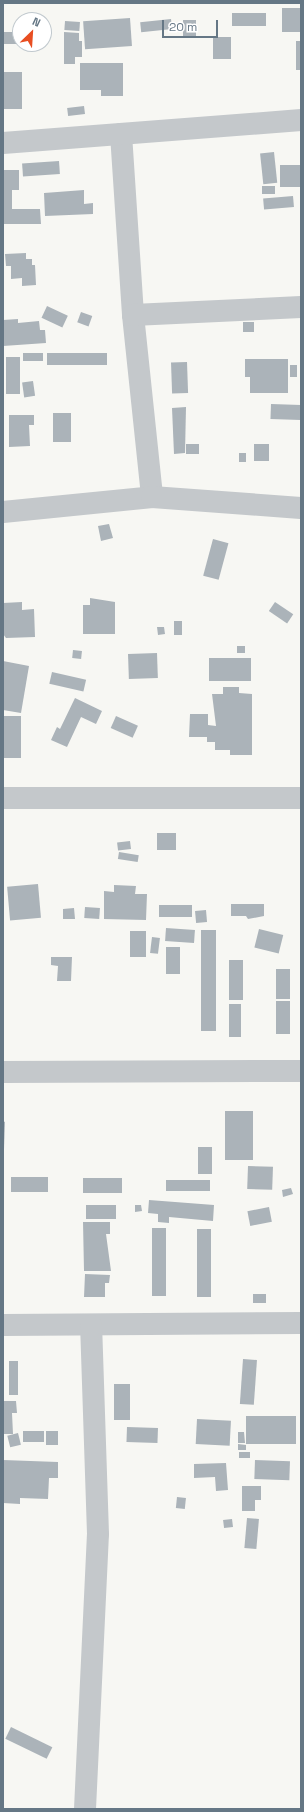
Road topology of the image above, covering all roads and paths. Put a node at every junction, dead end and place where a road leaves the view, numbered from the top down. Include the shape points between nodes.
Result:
1 (301, 120) edge
2 (121, 134) junction
3 (3, 143) edge
4 (301, 307) edge
5 (133, 315) junction
6 (152, 497) junction
7 (301, 508) edge
8 (3, 512) edge
9 (3, 798) edge
10 (301, 798) edge
11 (301, 1071) edge
12 (3, 1072) edge
13 (301, 1323) edge
14 (3, 1326) edge
15 (91, 1326) junction
16 (85, 1809) edge

1 - 2 street
2 - 3 street
2 - 5 street
4 - 5 street
5 - 6 street
6 - 7 street
6 - 8 street
9 - 10 street
11 - 12 street
13 - 15 street
14 - 15 street
15 - 16 street via 98,1534

